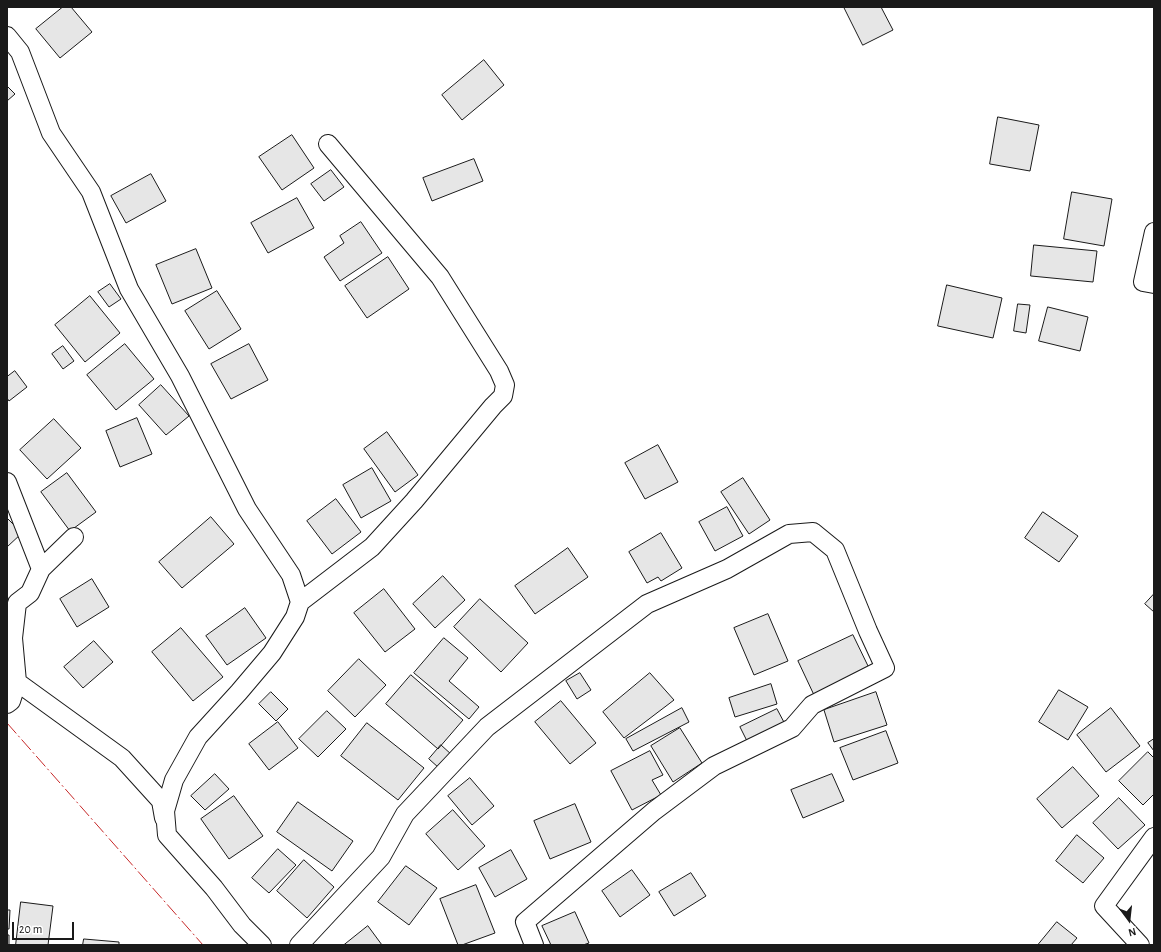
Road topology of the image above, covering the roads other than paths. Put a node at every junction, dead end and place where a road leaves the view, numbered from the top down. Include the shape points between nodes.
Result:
1 (7, 36) edge
2 (328, 144) dead end
3 (1154, 232) edge
4 (1154, 284) edge
5 (7, 482) edge
6 (74, 538) dead end
7 (41, 569) junction
8 (300, 602) junction
9 (7, 665) edge
10 (17, 682) junction
11 (7, 704) edge
12 (167, 835) junction
13 (1154, 837) edge
14 (262, 945) edge
15 (299, 945) edge
16 (534, 945) edge
17 (1140, 945) edge

1 - 8 street via 20,52 51,133 91,192 129,289 180,376 247,509 290,575
2 - 8 street via 440,277 499,370 505,385 503,396 372,547
3 - 4 street via 1143,282
5 - 7 street
6 - 7 street
7 - 10 street via 30,593 17,603 13,638
8 - 12 street via 295,617 272,653 198,737 174,780 165,811
9 - 10 street
10 - 11 street via 11,701
10 - 12 street via 122,758 162,801
12 - 14 street
13 - 17 street via 1104,906
15 - 16 street via 381,858 405,814 487,726 647,604 727,570 789,534 813,532 835,550 885,668 812,705 792,728 714,766 654,811 525,922

